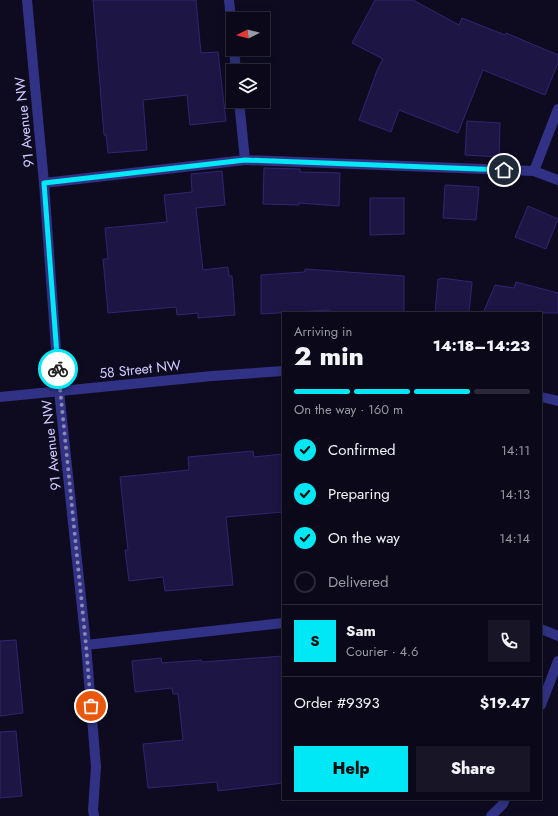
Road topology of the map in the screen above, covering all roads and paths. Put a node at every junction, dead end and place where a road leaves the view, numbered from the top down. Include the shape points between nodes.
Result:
1 (27, 0) edge
2 (229, 0) edge
3 (230, 12) edge
4 (240, 108) edge
5 (558, 109) edge
6 (245, 160) junction
7 (534, 171) junction
8 (558, 180) edge
9 (44, 183) junction
10 (282, 371) edge
11 (59, 391) junction
12 (0, 397) edge
13 (542, 397) edge
14 (558, 401) edge
15 (282, 623) edge
16 (542, 629) edge
17 (558, 636) edge
18 (86, 645) junction
19 (558, 661) edge
20 (542, 702) edge
21 (505, 800) edge
22 (94, 816) edge
23 (491, 816) edge

1 - 9 street, 91 Avenue NW
2 - 3 street
4 - 6 street
5 - 7 street
6 - 7 street
6 - 9 street
7 - 8 street
9 - 11 street, 91 Avenue NW
10 - 11 street, 58 Street NW
11 - 12 street, 58 Street NW
11 - 18 street, 91 Avenue NW
13 - 14 street
15 - 18 street
16 - 17 street
18 - 22 street, 91 Avenue NW via 96,767
19 - 20 street
21 - 23 street

